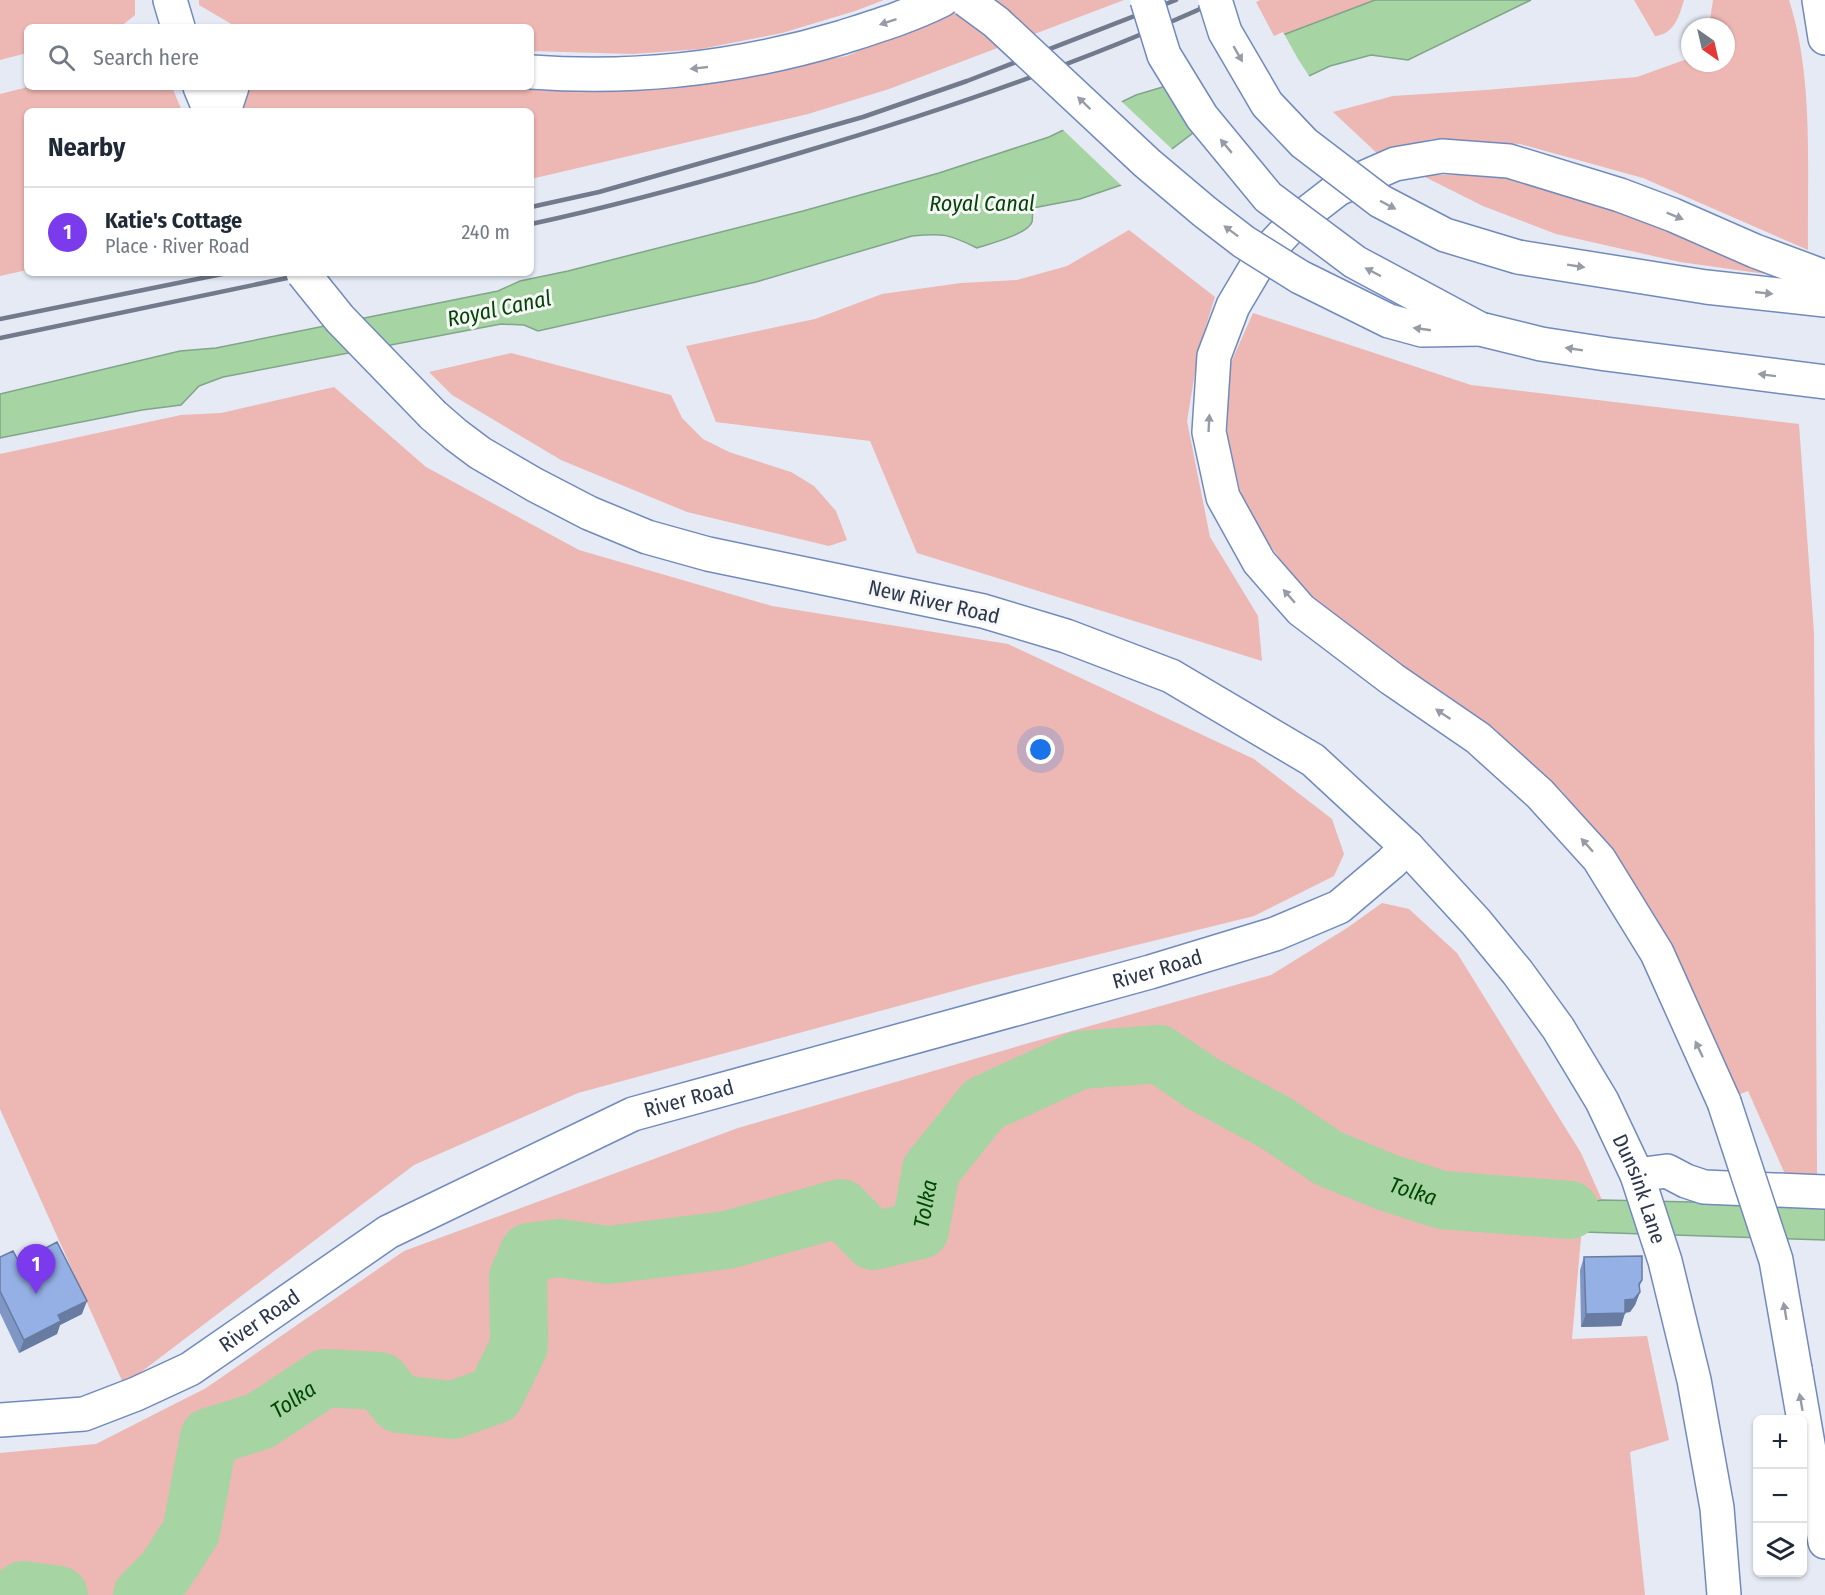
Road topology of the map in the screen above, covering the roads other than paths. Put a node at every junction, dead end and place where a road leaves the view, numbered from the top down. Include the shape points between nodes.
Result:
1 (170, 0) edge
2 (942, 0) edge
3 (966, 0) edge
4 (1147, 0) edge
5 (1215, 0) edge
6 (1818, 0) edge
7 (177, 24) edge
8 (1825, 38) edge
9 (534, 72) edge
10 (201, 90) edge
11 (231, 90) edge
12 (209, 108) edge
13 (225, 108) edge
14 (305, 276) edge
15 (1825, 277) edge
16 (1825, 300) edge
17 (1480, 329) junction
18 (1825, 382) edge
19 (1407, 847) junction
20 (1641, 1185) junction
21 (1825, 1192) edge
22 (0, 1420) edge
23 (1825, 1542) edge
24 (1724, 1595) edge

1 - 7 main road
2 -> 9 main road via 914,14 796,51 709,67 639,74
17 -> 3 main road, bridge via 1422,330 1389,321 1300,277 1254,248 1147,163 996,22
17 -> 4 main road, bridge via 1355,262 1268,197 1202,117 1164,55
5 -> 16 main road, bridge via 1225,32 1267,104 1304,143 1380,201 1445,235 1518,257 1706,287
6 - 8 main road
10 - 12 main road
11 - 13 main road
14 - 19 main road, New River Road, bridge via 339,320 456,435 480,453 589,513 647,537 708,554 983,611 1066,636 1171,676 1313,760
23 -> 15 main road, bridge via 1776,1260 1724,1102 1657,954 1599,859 1540,794 1478,738 1301,610 1259,562 1224,497 1209,432 1214,356 1233,306 1262,257 1294,223 1338,189 1395,165 1442,156 1509,161 1620,195
18 -> 17 main road via 1606,354
19 - 20 main road, Dunsink Lane via 1476,922 1558,1028 1602,1101
19 - 22 main road, River Road via 1339,907 1275,934 633,1114 388,1232 190,1369 84,1414
20 - 21 main road via 1667,1171 1704,1187
20 - 24 main road, Dunsink Lane via 1665,1261 1694,1380 1717,1508

